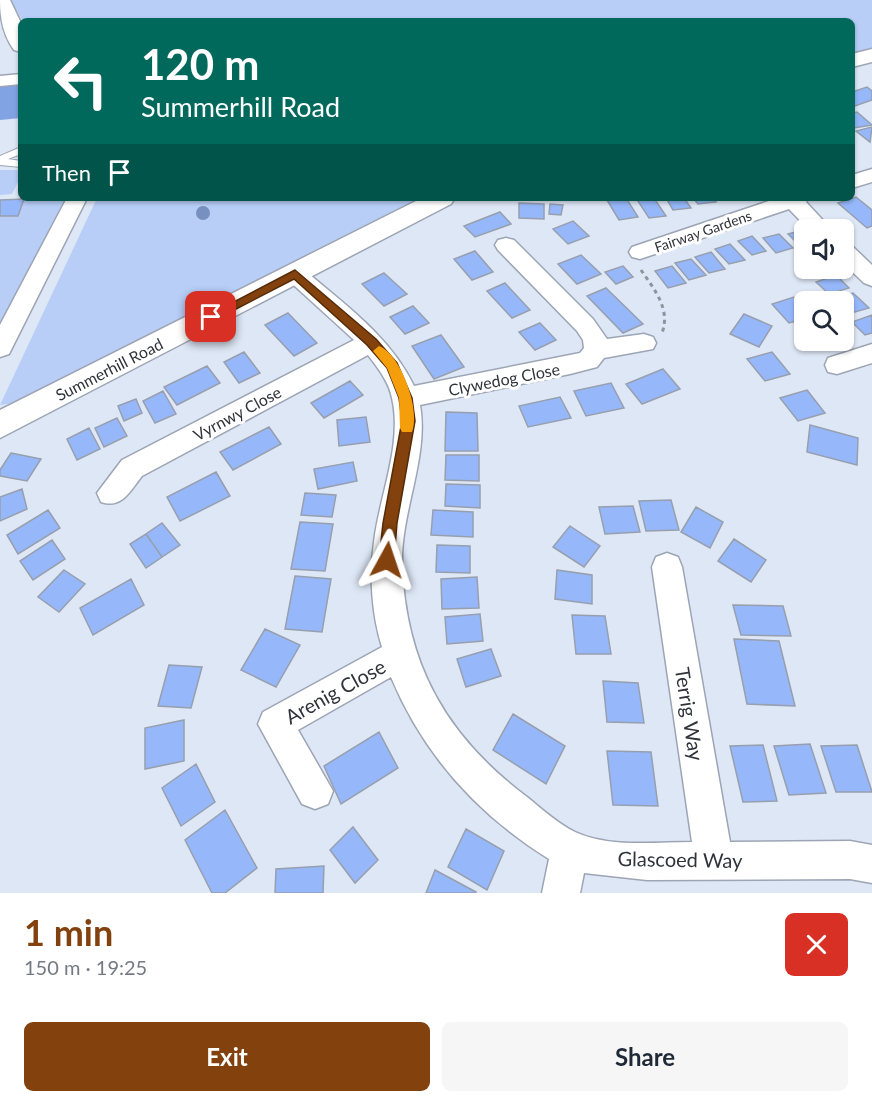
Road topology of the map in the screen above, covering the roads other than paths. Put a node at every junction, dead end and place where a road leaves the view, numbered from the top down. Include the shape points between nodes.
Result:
1 (1, 0) edge
2 (18, 38) edge
3 (872, 55) edge
4 (855, 60) edge
5 (18, 79) edge
6 (0, 81) edge
7 (5, 153) edge
8 (18, 164) edge
9 (872, 176) edge
10 (855, 181) edge
11 (75, 201) edge
12 (436, 201) edge
13 (790, 201) edge
14 (798, 201) edge
15 (813, 219) edge
16 (506, 245) dead end
17 (640, 252) road end
18 (854, 261) edge
19 (295, 274) junction
20 (872, 278) edge
21 (371, 342) junction
22 (644, 343) road end
23 (0, 348) edge
24 (597, 350) junction
25 (872, 353) edge
26 (837, 365) dead end
27 (406, 398) junction
28 (0, 424) edge
29 (111, 493) dead end
30 (667, 567) dead end
31 (399, 655) junction
32 (315, 791) dead end
33 (570, 850) junction
34 (714, 861) junction
35 (872, 864) edge
36 (561, 893) edge

1 - 2 street
3 - 4 street
5 - 6 street
7 - 8 lane via 3,164
9 - 10 street
11 - 23 street
12 - 19 street, Summerhill Road
13 - 17 street, Fairway Gardens
14 - 15 street
16 - 24 street via 585,325 595,338
18 - 20 street
19 - 21 street, Glascoed Way
19 - 28 street, Summerhill Road
21 - 27 street, Glascoed Way via 393,366
21 - 29 street, Vyrnwy Close via 132,468
22 - 24 street, Clywedog Close
24 - 27 street, Clywedog Close via 588,360 570,365
25 - 26 street
27 - 31 street, Glascoed Way via 408,421 387,560
30 - 34 street, Terrig Way
31 - 32 street, Arenig Close via 275,724
31 - 33 street, Glascoed Way via 414,692 446,747 493,796
33 - 34 street, Glascoed Way via 625,861
33 - 36 street
34 - 35 street, Glascoed Way via 850,860

